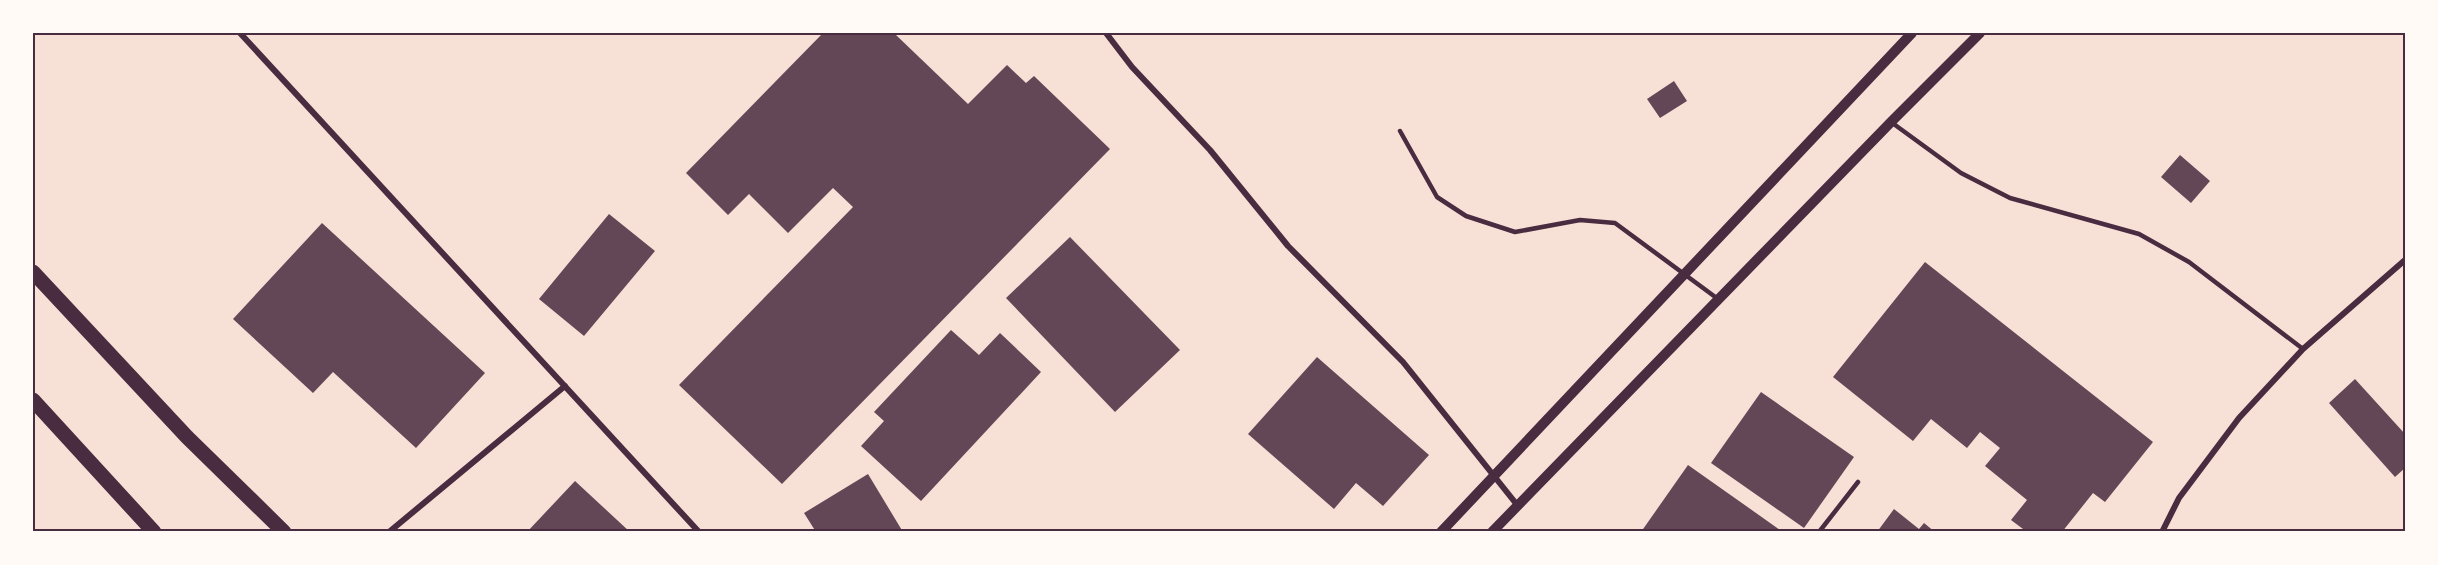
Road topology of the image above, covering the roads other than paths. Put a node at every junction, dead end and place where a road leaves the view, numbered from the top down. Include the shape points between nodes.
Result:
1 (240, 33) edge
2 (1106, 33) edge
3 (1912, 33) edge
4 (1980, 33) edge
5 (1891, 122) junction
6 (1400, 131) dead end
7 (2405, 260) edge
8 (33, 272) edge
9 (1685, 275) junction
10 (1719, 300) junction
11 (2303, 349) junction
12 (565, 386) junction
13 (33, 400) edge
14 (1495, 477) junction
15 (1858, 482) dead end
16 (1518, 506) junction
17 (154, 532) edge
18 (284, 532) edge
19 (389, 532) edge
20 (699, 532) edge
21 (1441, 532) edge
22 (1492, 532) edge
23 (1819, 532) edge
24 (2162, 532) edge

1 - 12 street
2 - 14 street via 1132,67 1210,150 1288,246 1403,362
3 - 9 street
4 - 5 street
5 - 10 street
5 - 11 lane via 1961,173 2010,198 2139,234 2189,262
6 - 9 lane via 1437,196 1466,216 1515,232 1580,220 1615,223
7 - 11 street
8 - 18 main road via 187,438
9 - 10 lane
9 - 14 street
10 - 16 street
11 - 24 street via 2239,418 2179,498
12 - 19 street
12 - 20 street
13 - 17 main road
14 - 16 street
14 - 21 street
15 - 23 lane
16 - 22 street

